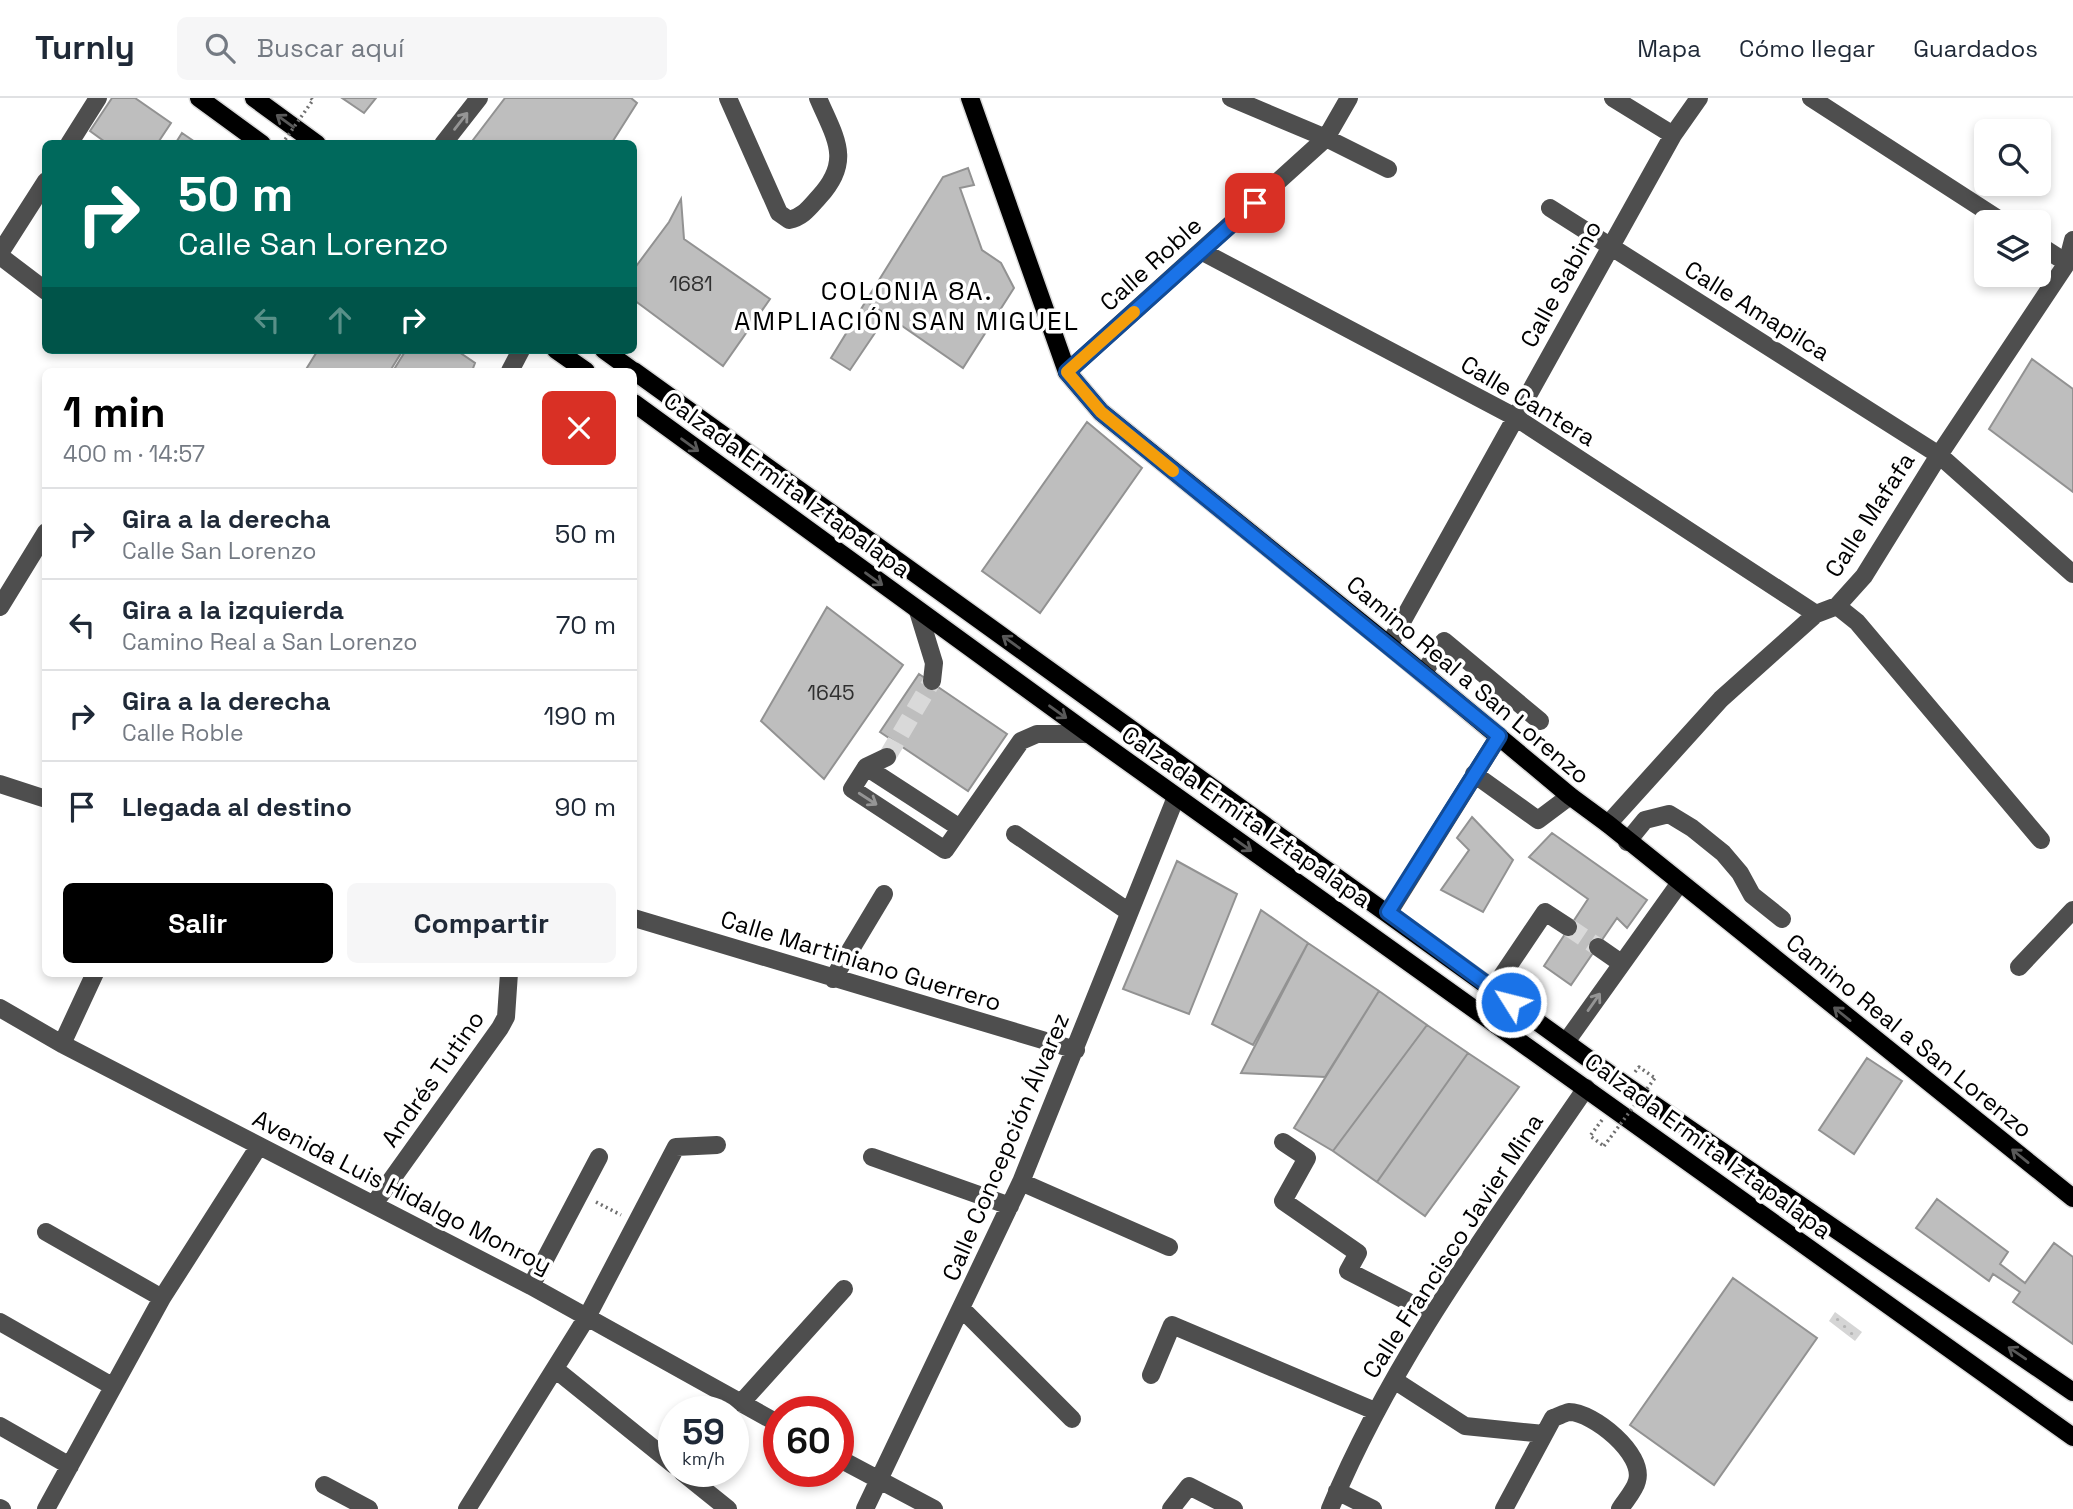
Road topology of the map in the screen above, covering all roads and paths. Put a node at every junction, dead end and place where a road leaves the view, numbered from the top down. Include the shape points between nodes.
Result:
1 (98, 98) edge
2 (199, 98) edge
3 (254, 98) edge
4 (478, 98) edge
5 (728, 98) edge
6 (818, 98) edge
7 (970, 98) edge
8 (1231, 98) edge
9 (1349, 98) edge
10 (1613, 98) edge
11 (1699, 98) edge
12 (1811, 98) edge
13 (312, 99) edge
14 (1673, 135) junction
15 (1326, 138) junction
16 (72, 140) edge
17 (257, 140) edge
18 (285, 140) edge
19 (312, 140) edge
20 (446, 140) edge
21 (1388, 169) dead end
22 (42, 187) edge
23 (1549, 208) dead end
24 (1984, 210) edge
25 (2073, 240) edge
26 (1609, 247) junction
27 (2051, 250) edge
28 (1201, 251) junction
29 (0, 255) edge
30 (2070, 259) edge
31 (42, 288) edge
32 (562, 354) edge
33 (610, 354) edge
34 (582, 368) edge
35 (629, 368) edge
36 (1067, 372) junction
37 (637, 374) edge
38 (637, 408) edge
39 (1515, 417) junction
40 (1939, 455) junction
41 (42, 537) edge
42 (2073, 574) edge
43 (6, 582) edge
44 (1837, 606) junction
45 (0, 607) edge
46 (918, 611) junction
47 (1816, 614) junction
48 (1389, 645) junction
49 (1423, 674) junction
50 (932, 681) tunnel mouth
51 (1540, 722) dead end
52 (1089, 734) junction
53 (1499, 736) junction
54 (887, 757) tunnel mouth
55 (866, 767) junction
56 (1475, 774) junction
57 (0, 784) edge
58 (1570, 796) junction
59 (1176, 797) junction
60 (42, 798) edge
61 (1608, 824) junction
62 (960, 828) junction
63 (1014, 834) dead end
64 (2041, 840) dead end
65 (1627, 842) junction
66 (1679, 884) junction
67 (884, 894) dead end
68 (2073, 910) edge
69 (1129, 912) junction
70 (1388, 912) junction
71 (637, 919) edge
72 (1782, 919) dead end
73 (1568, 927) tunnel mouth
74 (1598, 947) tunnel mouth
75 (1621, 963) junction
76 (2019, 967) dead end
77 (93, 977) edge
78 (509, 977) edge
79 (833, 979) junction
80 (1493, 989) junction
81 (0, 1008) edge
82 (1566, 1042) junction
83 (62, 1044) junction
84 (1076, 1050) junction
85 (1639, 1066) dead end
86 (1586, 1088) junction
87 (1590, 1136) dead end
88 (1283, 1142) dead end
89 (717, 1145) dead end
90 (259, 1146) junction
91 (599, 1157) dead end
92 (872, 1157) dead end
93 (1021, 1182) junction
94 (580, 1193) junction
95 (2073, 1198) edge
96 (374, 1204) junction
97 (1010, 1206) junction
98 (638, 1224) junction
99 (46, 1232) dead end
100 (1169, 1247) dead end
101 (531, 1286) junction
102 (844, 1289) dead end
103 (162, 1298) junction
104 (962, 1309) junction
105 (1432, 1314) junction
106 (587, 1317) junction
107 (0, 1322) edge
108 (555, 1369) junction
109 (1151, 1375) dead end
110 (1394, 1380) junction
111 (112, 1387) junction
112 (2073, 1392) edge
113 (728, 1396) edge
114 (747, 1396) edge
115 (1376, 1412) junction
116 (1072, 1419) dead end
117 (0, 1426) edge
118 (1544, 1434) junction
119 (2073, 1437) edge
120 (658, 1452) edge
121 (69, 1466) junction
122 (854, 1467) edge
123 (878, 1480) junction
124 (324, 1485) dead end
125 (699, 1487) edge
126 (1338, 1491) junction
127 (720, 1506) edge
128 (46, 1509) edge
129 (369, 1509) edge
130 (467, 1509) edge
131 (865, 1509) edge
132 (934, 1509) edge
133 (1171, 1509) edge
134 (1234, 1509) edge
135 (1330, 1509) edge
136 (1373, 1509) edge
137 (1504, 1509) edge
138 (1620, 1509) edge

1 - 16 street
2 - 17 main road
19 -> 3 main road
20 -> 4 street
5 - 6 street via 779,213 789,220 800,218 829,187 839,164 840,150
7 - 36 main road, Camino Real a San Lorenzo
8 - 15 street
9 - 15 street, Calle Roble
10 - 14 street
11 - 14 street, Calle Sabino
12 - 24 street
13 - 18 path, bridge
14 - 26 street, Calle Sabino
15 - 21 street
15 - 28 street, Calle Roble
22 - 29 street
23 - 26 street, Calle Amapilca
25 - 30 street, Calle Mafafa
26 - 39 street, Calle Sabino
26 - 40 street, Calle Amapilca
27 - 30 street
28 - 36 street, Calle Roble
28 - 39 street, Calle Cantera
29 - 31 street
30 - 40 street, Calle Mafafa
32 - 34 main road
33 - 35 main road, Calzada Ermita Iztapalapa
36 - 48 main road, Camino Real a San Lorenzo via 1101,412
70 -> 37 main road, Calzada Ermita Iztapalapa
38 -> 46 main road, Calzada Ermita Iztapalapa
39 - 47 street, Calle Cantera
39 - 48 street, Calle Sabino
40 - 42 street, Calle Amapilca
40 - 44 street, Calle Mafafa via 1864,576
41 - 43 street
43 - 45 street
44 - 47 street, Calle Mafafa
44 - 64 street via 1857,622
46 - 50 street via 934,663
46 -> 52 main road, Calzada Ermita Iztapalapa
47 - 61 street, Calle Mafafa via 1721,699
48 - 49 main road, Camino Real a San Lorenzo
49 - 51 street via 1444,641
49 - 53 main road, Camino Real a San Lorenzo
52 - 59 main road, Calzada Ermita Iztapalapa
52 - 62 street via 1037,734 1021,741
53 - 56 street
53 - 58 main road, Camino Real a San Lorenzo
54 - 55 street
55 - 62 street
55 -> 62 street via 852,789 945,850
56 - 58 street via 1538,820
56 - 70 street
57 - 60 street
58 - 61 main road, Camino Real a San Lorenzo
59 - 69 street, Calle Concepción Álvarez
59 -> 86 main road, Calzada Ermita Iztapalapa
61 - 65 main road, Camino Real a San Lorenzo
63 - 69 street
65 - 66 main road, Camino Real a San Lorenzo
65 - 72 street via 1645,820 1669,814 1723,853 1752,895
66 - 75 street
95 -> 66 main road, Camino Real a San Lorenzo
67 - 79 street
68 - 76 street
69 - 84 street, Calle Concepción Álvarez
70 - 80 main road, Calzada Ermita Iztapalapa
71 - 79 street, Calle Martiniano Guerrero
73 - 80 street via 1545,912
74 - 75 street
82 -> 75 street
77 - 83 street
78 - 96 street, Andrés Tutino via 506,1017 500,1028
79 - 84 street, Calle Martiniano Guerrero
80 - 82 main road, Calzada Ermita Iztapalapa
81 - 83 street, Avenida Luis Hidalgo Monroy
112 -> 82 main road, Calzada Ermita Iztapalapa
83 - 90 street, Avenida Luis Hidalgo Monroy
84 - 93 street, Calle Concepción Álvarez
85 - 87 path, bridge via 1655,1078 1604,1146
86 - 105 street, Calle Francisco Javier Mina
86 - 119 main road, Calzada Ermita Iztapalapa
88 - 105 street via 1307,1158 1283,1202 1358,1252 1348,1271
89 - 98 street via 676,1147
90 - 96 street, Avenida Luis Hidalgo Monroy
90 - 103 street
91 - 94 street
92 - 97 street
93 - 97 street, Calle Concepción Álvarez
93 - 100 street
94 - 98 path
94 - 101 street
96 - 101 street, Avenida Luis Hidalgo Monroy
97 - 104 street, Calle Concepción Álvarez
98 - 106 street
99 - 103 street
101 - 106 street, Avenida Luis Hidalgo Monroy
102 - 114 street
103 - 111 street
104 - 116 street
104 - 123 street, Calle Concepción Álvarez
105 - 110 street, Calle Francisco Javier Mina
106 - 108 street
106 - 113 street, Avenida Luis Hidalgo Monroy
107 - 111 street
108 - 120 street
108 - 130 street
109 - 115 street via 1172,1325
110 - 115 street, Calle Francisco Javier Mina
110 - 118 street via 1465,1426
111 - 121 street
115 - 126 street, Calle Francisco Javier Mina
117 - 121 street
118 - 137 street
118 - 138 street via 1553,1419 1569,1412 1591,1420 1626,1445 1636,1459 1638,1480
121 - 128 street
122 - 123 street
123 - 131 street, Calle Concepción Álvarez
123 - 132 street
124 - 129 street
125 - 127 street
126 - 135 street, Calle Francisco Javier Mina
126 - 136 street
133 - 134 street via 1189,1486

